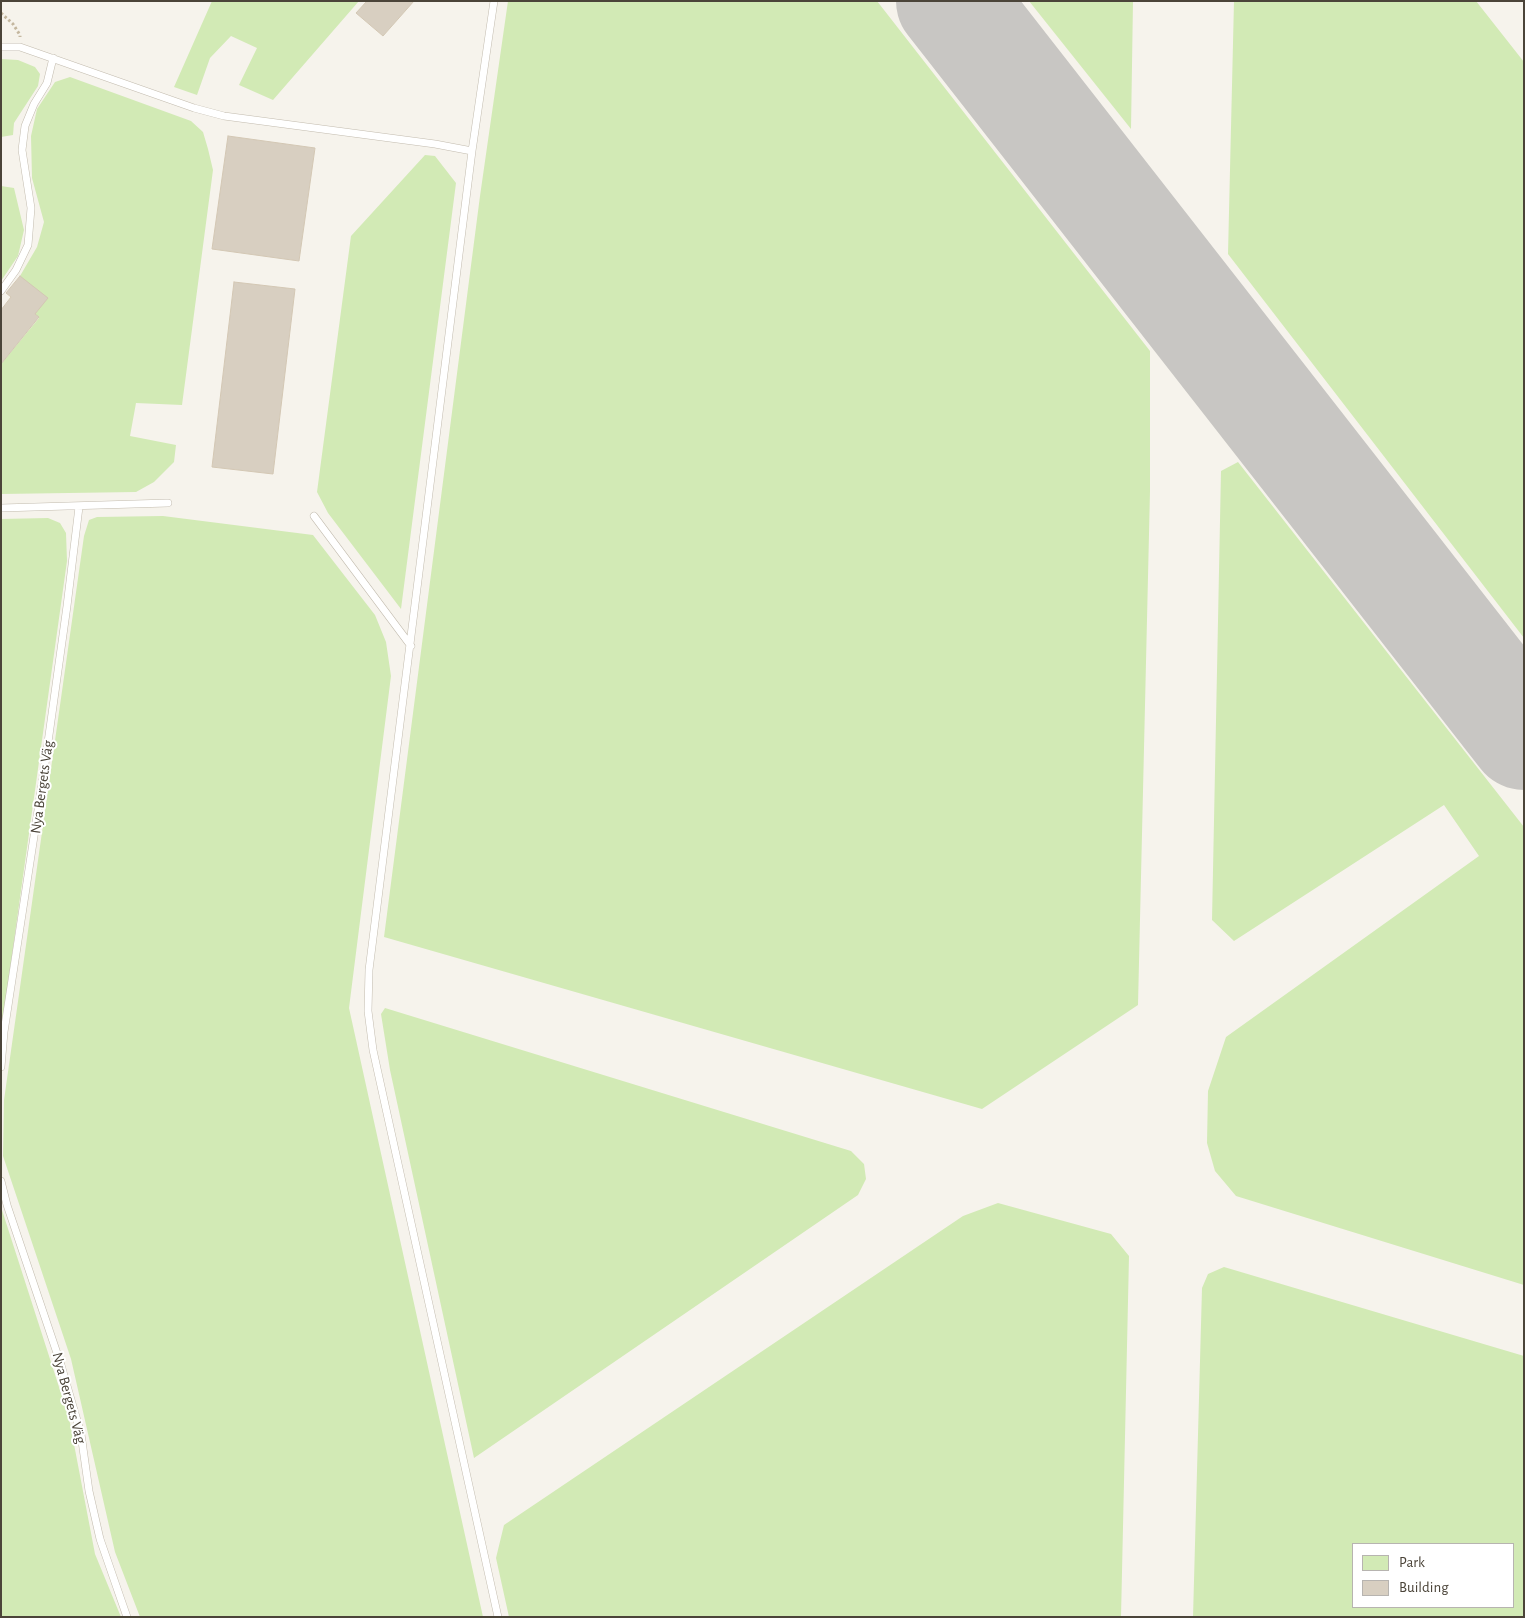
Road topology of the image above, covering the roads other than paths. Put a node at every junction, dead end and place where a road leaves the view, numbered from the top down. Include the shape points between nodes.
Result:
1 (494, 1) edge
2 (1, 47) edge
3 (54, 58) junction
4 (472, 151) junction
5 (1, 291) edge
6 (168, 503) dead end
7 (79, 507) junction
8 (1, 508) edge
9 (314, 516) dead end
10 (411, 646) junction
11 (1, 1067) edge
12 (1, 1181) edge
13 (127, 1617) edge
14 (498, 1617) edge

1 - 4 lane
2 - 3 lane via 20,47
3 - 4 lane via 224,116
3 - 5 lane via 47,83 25,126 22,150 31,208 28,245
4 - 10 lane
6 - 7 lane
7 - 8 lane
7 - 11 lane, Nya Bergets Väg
9 - 10 lane
10 - 14 lane via 369,970 368,1011 373,1050
12 - 13 lane, Nya Bergets Väg via 81,1434 100,1539

